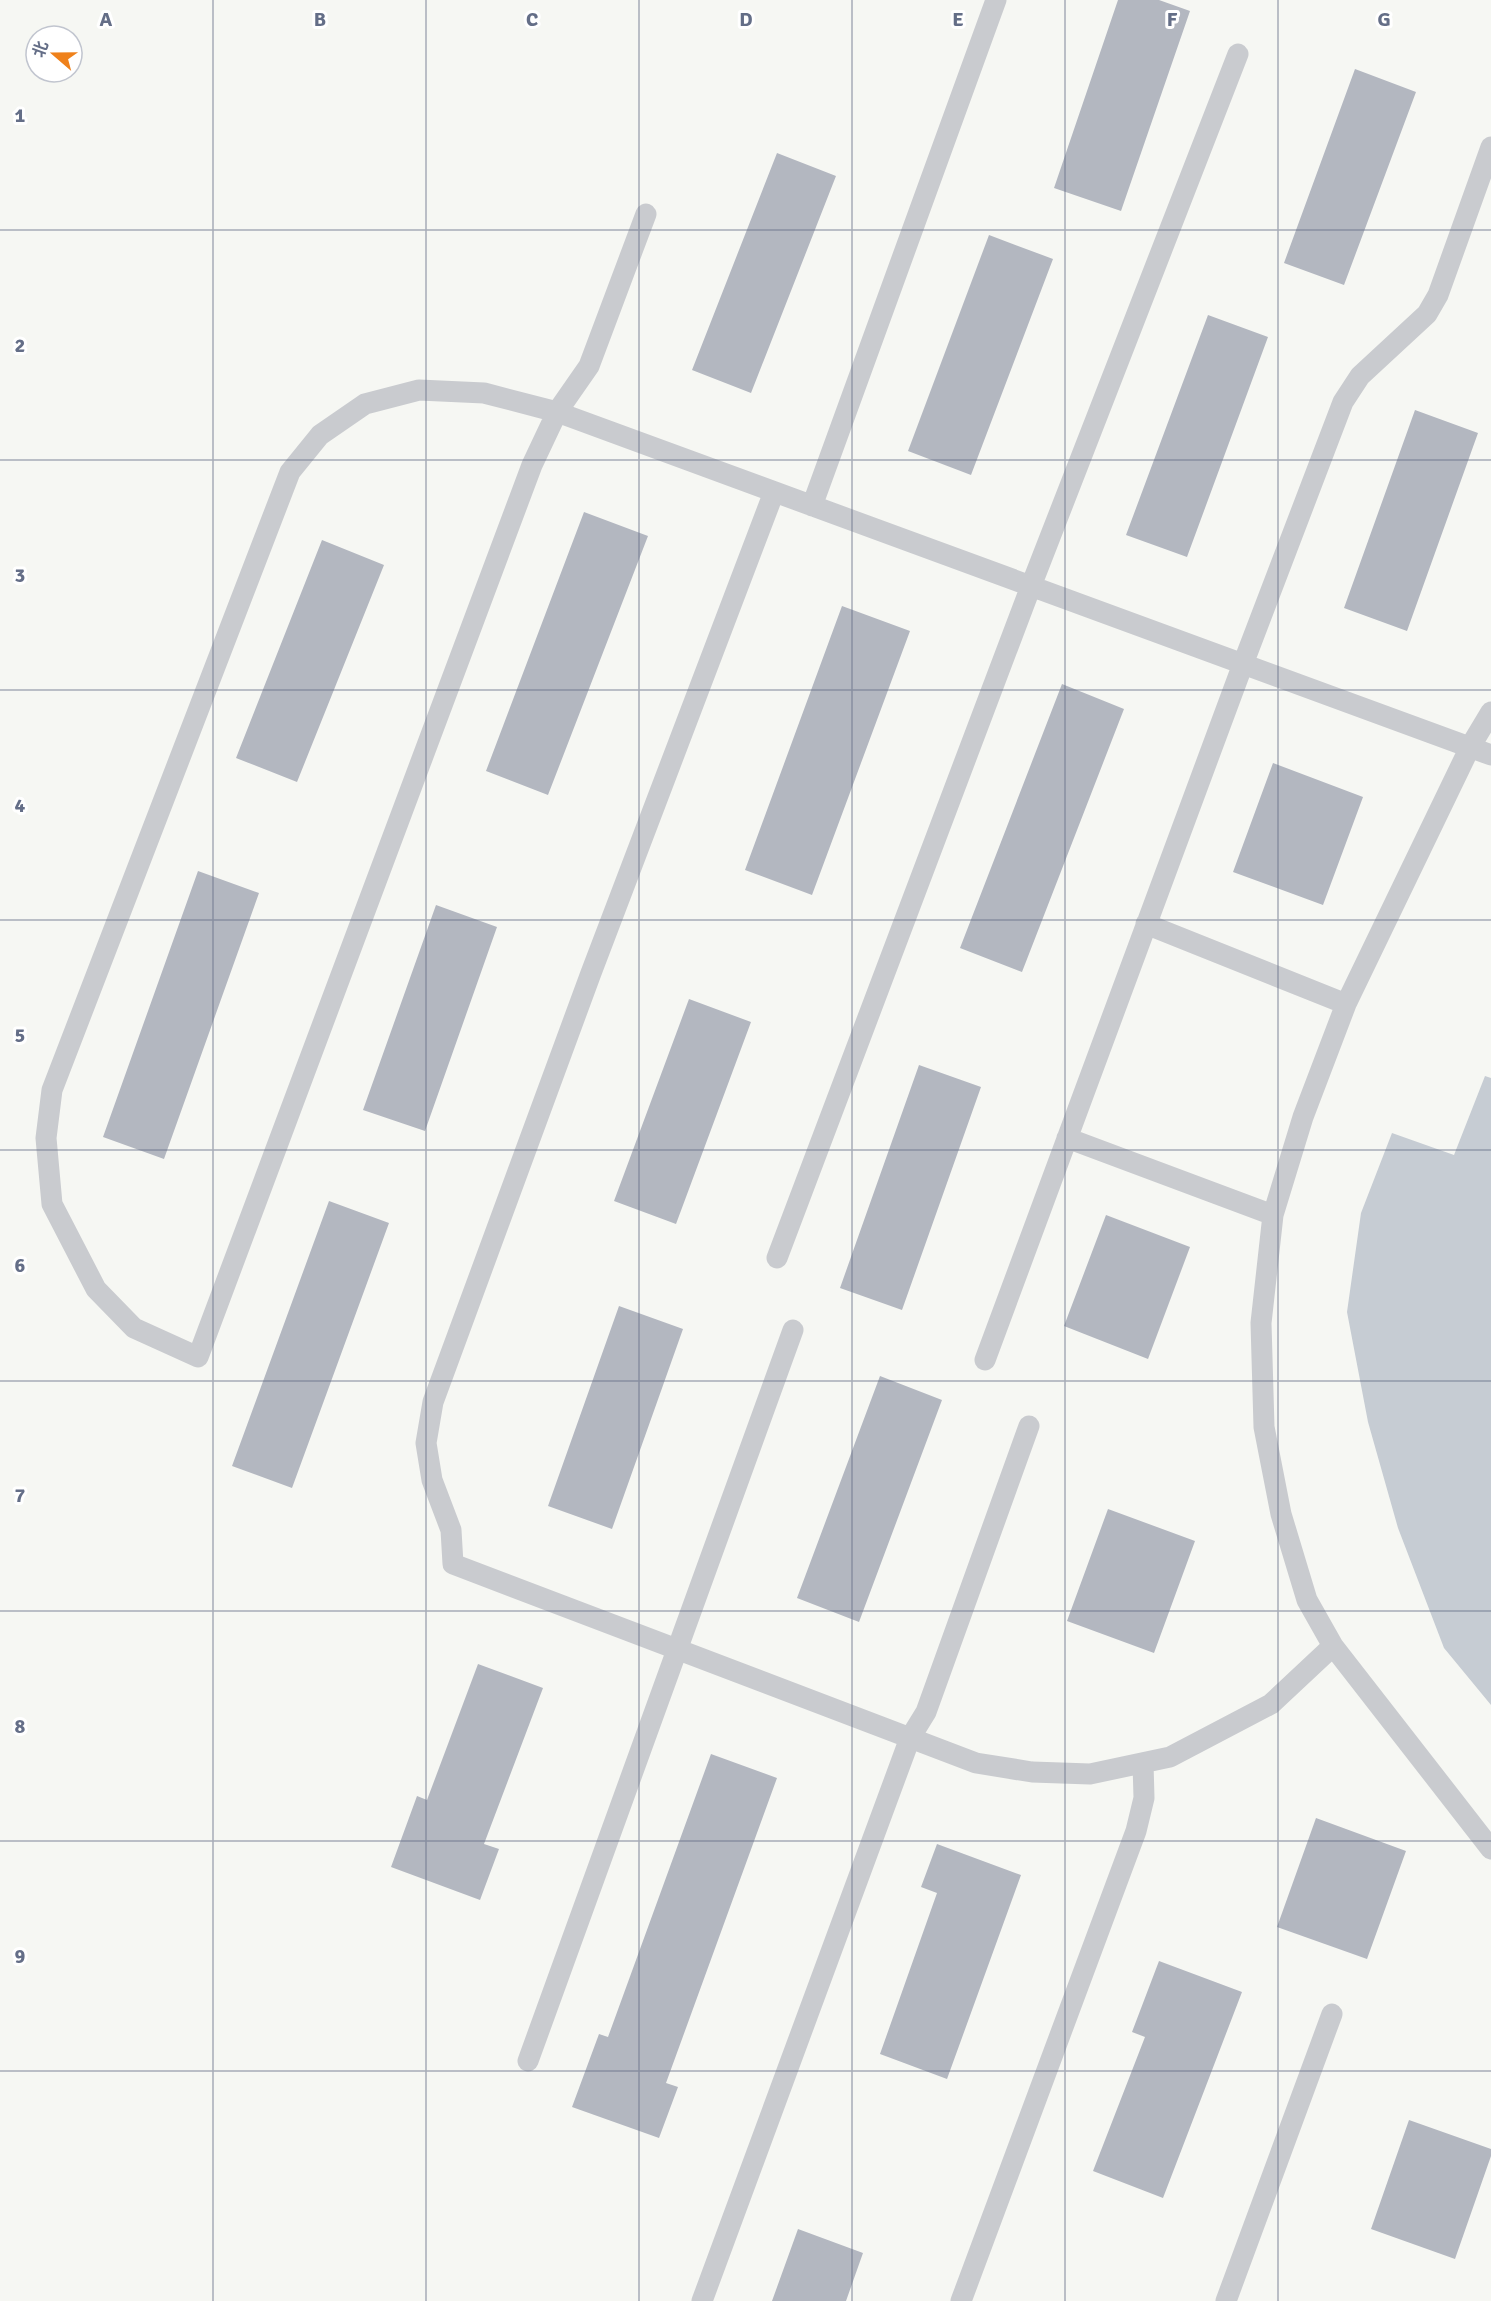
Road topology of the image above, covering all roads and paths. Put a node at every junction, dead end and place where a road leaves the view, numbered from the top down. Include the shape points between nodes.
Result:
1 (996, 0) edge
2 (1238, 54) dead end
3 (1491, 147) edge
4 (646, 214) dead end
5 (557, 412) junction
6 (774, 492) junction
7 (812, 506) junction
8 (1031, 586) junction
9 (1243, 664) junction
10 (1491, 712) edge
11 (1470, 747) junction
12 (1491, 755) edge
13 (1146, 924) junction
14 (1346, 1004) junction
15 (1067, 1138) junction
16 (1273, 1215) junction
17 (777, 1257) dead end
18 (793, 1330) dead end
19 (985, 1360) dead end
20 (1029, 1426) dead end
21 (1333, 1646) junction
22 (676, 1649) junction
23 (910, 1738) junction
24 (1143, 1763) junction
25 (1491, 1849) edge
26 (1332, 2014) dead end
27 (528, 2061) dead end
28 (702, 2301) edge
29 (961, 2301) edge
30 (1226, 2301) edge

1 - 7 lane
2 - 8 lane
3 - 9 lane via 1438,296 1427,314 1360,376 1343,402
4 - 5 lane via 589,366
5 - 5 lane via 484,393 419,390 365,405 320,435 290,472 52,1090 46,1138 52,1204 96,1289 134,1328 198,1357 532,465
5 - 6 lane
6 - 7 lane
6 - 22 lane via 433,1402 426,1443 432,1480 451,1530 453,1564
7 - 8 lane
8 - 9 lane
8 - 17 lane
9 - 11 lane
9 - 13 lane
10 - 11 lane
11 - 12 lane
11 - 14 lane
13 - 14 lane
13 - 15 lane
14 - 16 lane via 1303,1117
15 - 16 lane
15 - 19 lane
16 - 21 lane via 1261,1323 1264,1427 1281,1514 1306,1600
18 - 22 lane
20 - 23 lane via 926,1712
21 - 24 lane via 1271,1704 1170,1757
21 - 25 lane
22 - 23 lane
22 - 27 lane
23 - 24 lane via 976,1763 1032,1772 1090,1774
23 - 28 lane
24 - 29 lane via 1144,1798 1136,1831
26 - 30 lane

